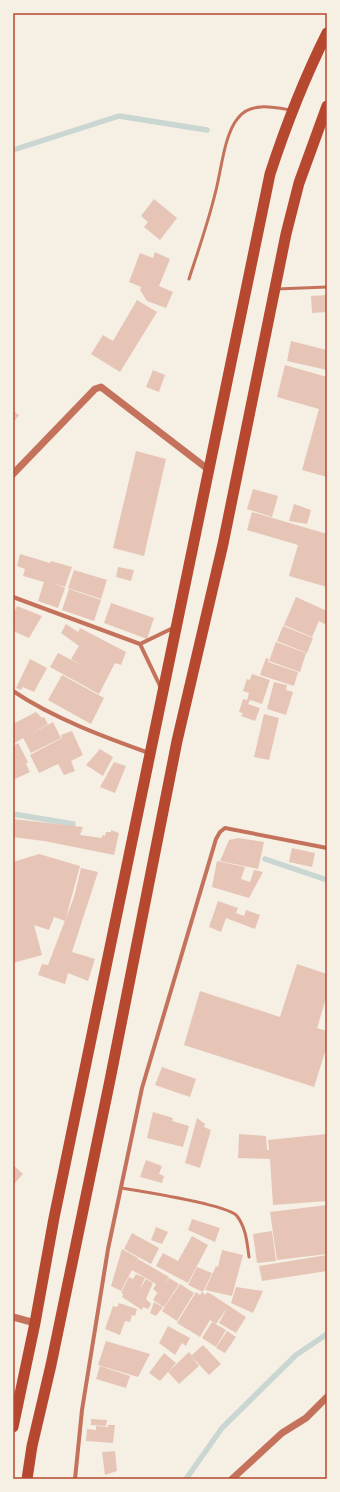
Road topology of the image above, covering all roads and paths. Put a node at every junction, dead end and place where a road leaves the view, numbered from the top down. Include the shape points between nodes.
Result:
1 (327, 33) edge
2 (327, 106) edge
3 (291, 111) junction
4 (189, 279) dead end
5 (327, 287) edge
6 (275, 289) junction
7 (209, 470) junction
8 (13, 474) edge
9 (13, 597) edge
10 (177, 626) junction
11 (140, 644) junction
12 (13, 691) edge
13 (164, 693) junction
14 (151, 754) junction
15 (327, 848) edge
16 (121, 1188) junction
17 (249, 1257) dead end
18 (13, 1317) edge
19 (35, 1323) junction
20 (327, 1397) edge
21 (13, 1427) edge
22 (27, 1479) edge
23 (75, 1479) edge
24 (232, 1479) edge

1 - 3 highway
2 - 6 highway via 299,183
3 - 4 lane via 267,106 253,109 238,117 227,137 215,196
3 - 7 highway via 269,181
5 - 6 lane
6 - 22 highway via 223,544 177,741
7 - 8 street via 101,387 95,389
7 - 10 highway
9 - 11 street
10 - 11 street
10 - 13 highway
11 - 13 street
12 - 14 street via 29,702 112,740
13 - 14 highway
14 - 19 highway via 54,1218
15 - 16 street via 225,828 220,832 142,1088
16 - 17 lane via 216,1208 236,1215 245,1230
16 - 23 street via 108,1249 83,1403
18 - 19 street
19 - 21 highway
20 - 24 street via 306,1418 282,1433

